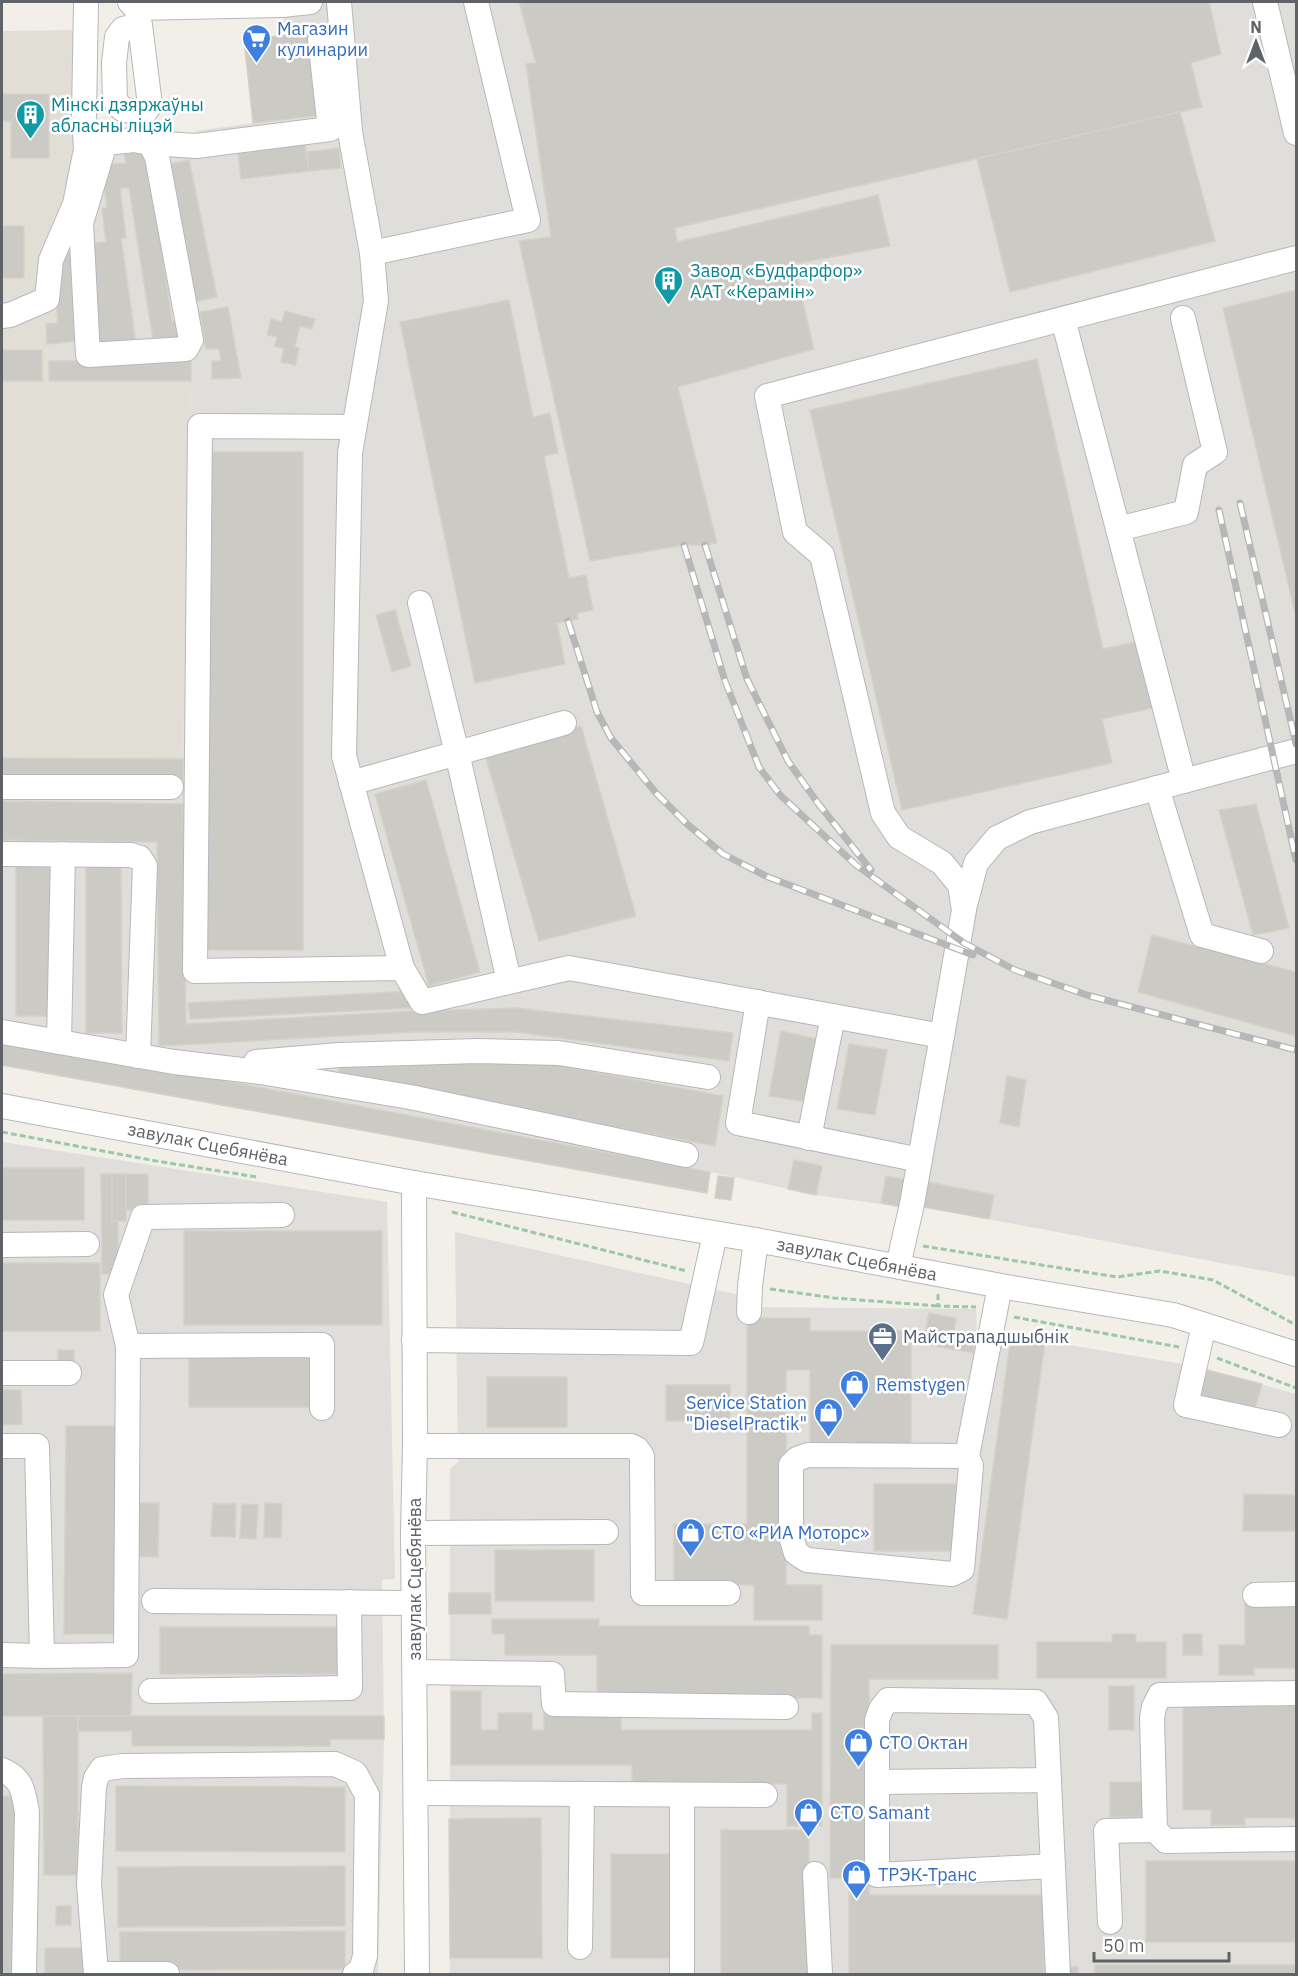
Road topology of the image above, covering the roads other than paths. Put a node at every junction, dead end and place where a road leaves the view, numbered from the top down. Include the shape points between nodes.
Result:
1 (86, 2) edge
2 (310, 2) edge
3 (339, 2) edge
4 (476, 2) edge
5 (1265, 2) edge
6 (135, 11) edge
7 (320, 39) dead end
8 (1296, 133) edge
9 (95, 140) junction
10 (150, 143) junction
11 (372, 253) junction
12 (1296, 258) edge
13 (2, 316) edge
14 (1183, 318) dead end
15 (1063, 319) junction
16 (354, 427) junction
17 (1118, 530) junction
18 (420, 603) dead end
19 (564, 723) dead end
20 (1296, 751) edge
21 (457, 753) junction
22 (1184, 781) junction
23 (351, 783) junction
24 (2, 787) edge
25 (171, 787) dead end
26 (1157, 788) junction
27 (2, 854) edge
28 (63, 855) junction
29 (964, 910) junction
30 (1261, 951) dead end
31 (402, 968) junction
32 (509, 981) junction
33 (758, 1002) junction
34 (833, 1016) junction
35 (2, 1032) edge
36 (942, 1036) junction
37 (59, 1042) junction
38 (138, 1056) junction
39 (218, 1066) junction
40 (708, 1077) dead end
41 (2, 1106) edge
42 (809, 1138) junction
43 (686, 1155) dead end
44 (920, 1160) junction
45 (414, 1183) junction
46 (282, 1215) dead end
47 (715, 1234) junction
48 (756, 1240) junction
49 (87, 1244) dead end
50 (2, 1245) edge
51 (898, 1266) junction
52 (1000, 1286) junction
53 (749, 1312) dead end
54 (1204, 1325) junction
55 (414, 1341) junction
56 (128, 1346) junction
57 (1296, 1354) edge
58 (2, 1373) edge
59 (69, 1373) dead end
60 (322, 1408) dead end
61 (1279, 1425) dead end
62 (2, 1446) edge
63 (415, 1446) junction
64 (967, 1456) junction
65 (606, 1532) dead end
66 (413, 1533) junction
67 (728, 1593) dead end
68 (1296, 1594) edge
69 (1255, 1595) dead end
70 (154, 1600) dead end
71 (349, 1602) junction
72 (414, 1603) junction
73 (2, 1655) edge
74 (42, 1656) junction
75 (415, 1672) junction
76 (151, 1691) dead end
77 (1296, 1693) edge
78 (786, 1707) dead end
79 (2, 1770) edge
80 (1049, 1780) junction
81 (877, 1782) junction
82 (416, 1793) junction
83 (582, 1794) junction
84 (682, 1795) junction
85 (765, 1795) dead end
86 (1155, 1830) junction
87 (1296, 1839) edge
88 (1053, 1866) junction
89 (815, 1874) dead end
90 (1110, 1922) dead end
91 (580, 1947) dead end
92 (24, 1974) edge
93 (96, 1974) edge
94 (167, 1974) edge
95 (355, 1974) edge
96 (417, 1974) edge
97 (682, 1974) edge
98 (820, 1974) edge
99 (1058, 1974) edge

1 - 9 street via 84,115
2 - 6 street
3 - 11 street via 350,132
4 - 11 street via 528,220
5 - 8 street
7 - 10 street via 330,129 196,146
9 - 10 street
9 - 10 street via 81,223 88,356 186,350 191,340 157,157
9 - 13 street via 86,150 75,204 51,260 47,299
11 - 16 street via 376,300
12 - 15 street
14 - 17 street via 1215,452 1195,465 1186,512
15 - 17 street
15 - 29 street via 767,396 795,532 822,555 883,813 899,837 948,870 960,885
16 - 23 street via 350,453 344,756
16 - 31 street via 200,426 195,971
17 - 22 street
18 - 21 street
19 - 21 street
20 - 22 street
21 - 23 street
21 - 32 street
22 - 26 street
23 - 31 street
24 - 25 street
26 - 29 street via 1030,822 997,838 976,863
26 - 30 street via 1202,935
27 - 28 street
28 - 37 street
28 - 38 street via 131,855 140,858 145,866
29 - 36 street
31 - 32 street via 422,1002
32 - 33 street via 569,968
33 - 34 street
33 - 42 street via 738,1123
34 - 36 street
34 - 42 street
35 - 37 street
36 - 44 street
37 - 38 street
38 - 39 street
39 - 40 street via 339,1055 478,1050 559,1053
39 - 43 street via 410,1097
41 - 45 street, завулак Сцебянёва
42 - 44 street
44 - 51 street
45 - 47 street, завулак Сцебянёва
45 - 55 street, завулак Сцебянёва
46 - 56 street via 143,1217 116,1295
47 - 48 street, завулак Сцебянёва
47 - 55 street via 691,1344
48 - 51 street, завулак Сцебянёва
48 - 53 street
49 - 50 street
51 - 52 street, завулак Сцебянёва
52 - 54 street, завулак Сцебянёва via 1173,1315
52 - 64 street
54 - 57 street, завулак Сцебянёва
54 - 61 street via 1186,1404
55 - 63 street, завулак Сцебянёва
56 - 60 street via 322,1345
56 - 74 street via 126,1655
58 - 59 street
62 - 74 street via 38,1446
63 - 66 street, завулак Сцебянёва
63 - 67 street via 631,1446 642,1456 643,1593
64 - 64 street via 971,1466 962,1569 952,1574 941,1573 807,1560 796,1553 791,1536 791,1465 796,1459 808,1455
65 - 66 street
66 - 72 street, завулак Сцебянёва
68 - 69 street
70 - 71 street
71 - 72 street
71 - 76 street via 350,1688
72 - 75 street, завулак Сцебянёва
73 - 74 street
75 - 78 street via 552,1674 554,1704
75 - 82 street, завулак Сцебянёва
77 - 86 street via 1160,1695 1152,1718
79 - 92 street via 14,1775 23,1789 27,1812
80 - 81 street
80 - 81 street via 1046,1718 1036,1702 888,1700 877,1720
80 - 88 street
81 - 88 street via 877,1875
82 - 83 street
82 - 96 street, завулак Сцебянёва
83 - 84 street
83 - 91 street
84 - 85 street
84 - 97 street
86 - 87 street via 1166,1841
86 - 90 street via 1106,1831
88 - 99 street
89 - 98 street
93 - 94 street
93 - 95 street via 89,1884 94,1787 102,1769 335,1764 355,1773 367,1795 366,1956 361,1970

